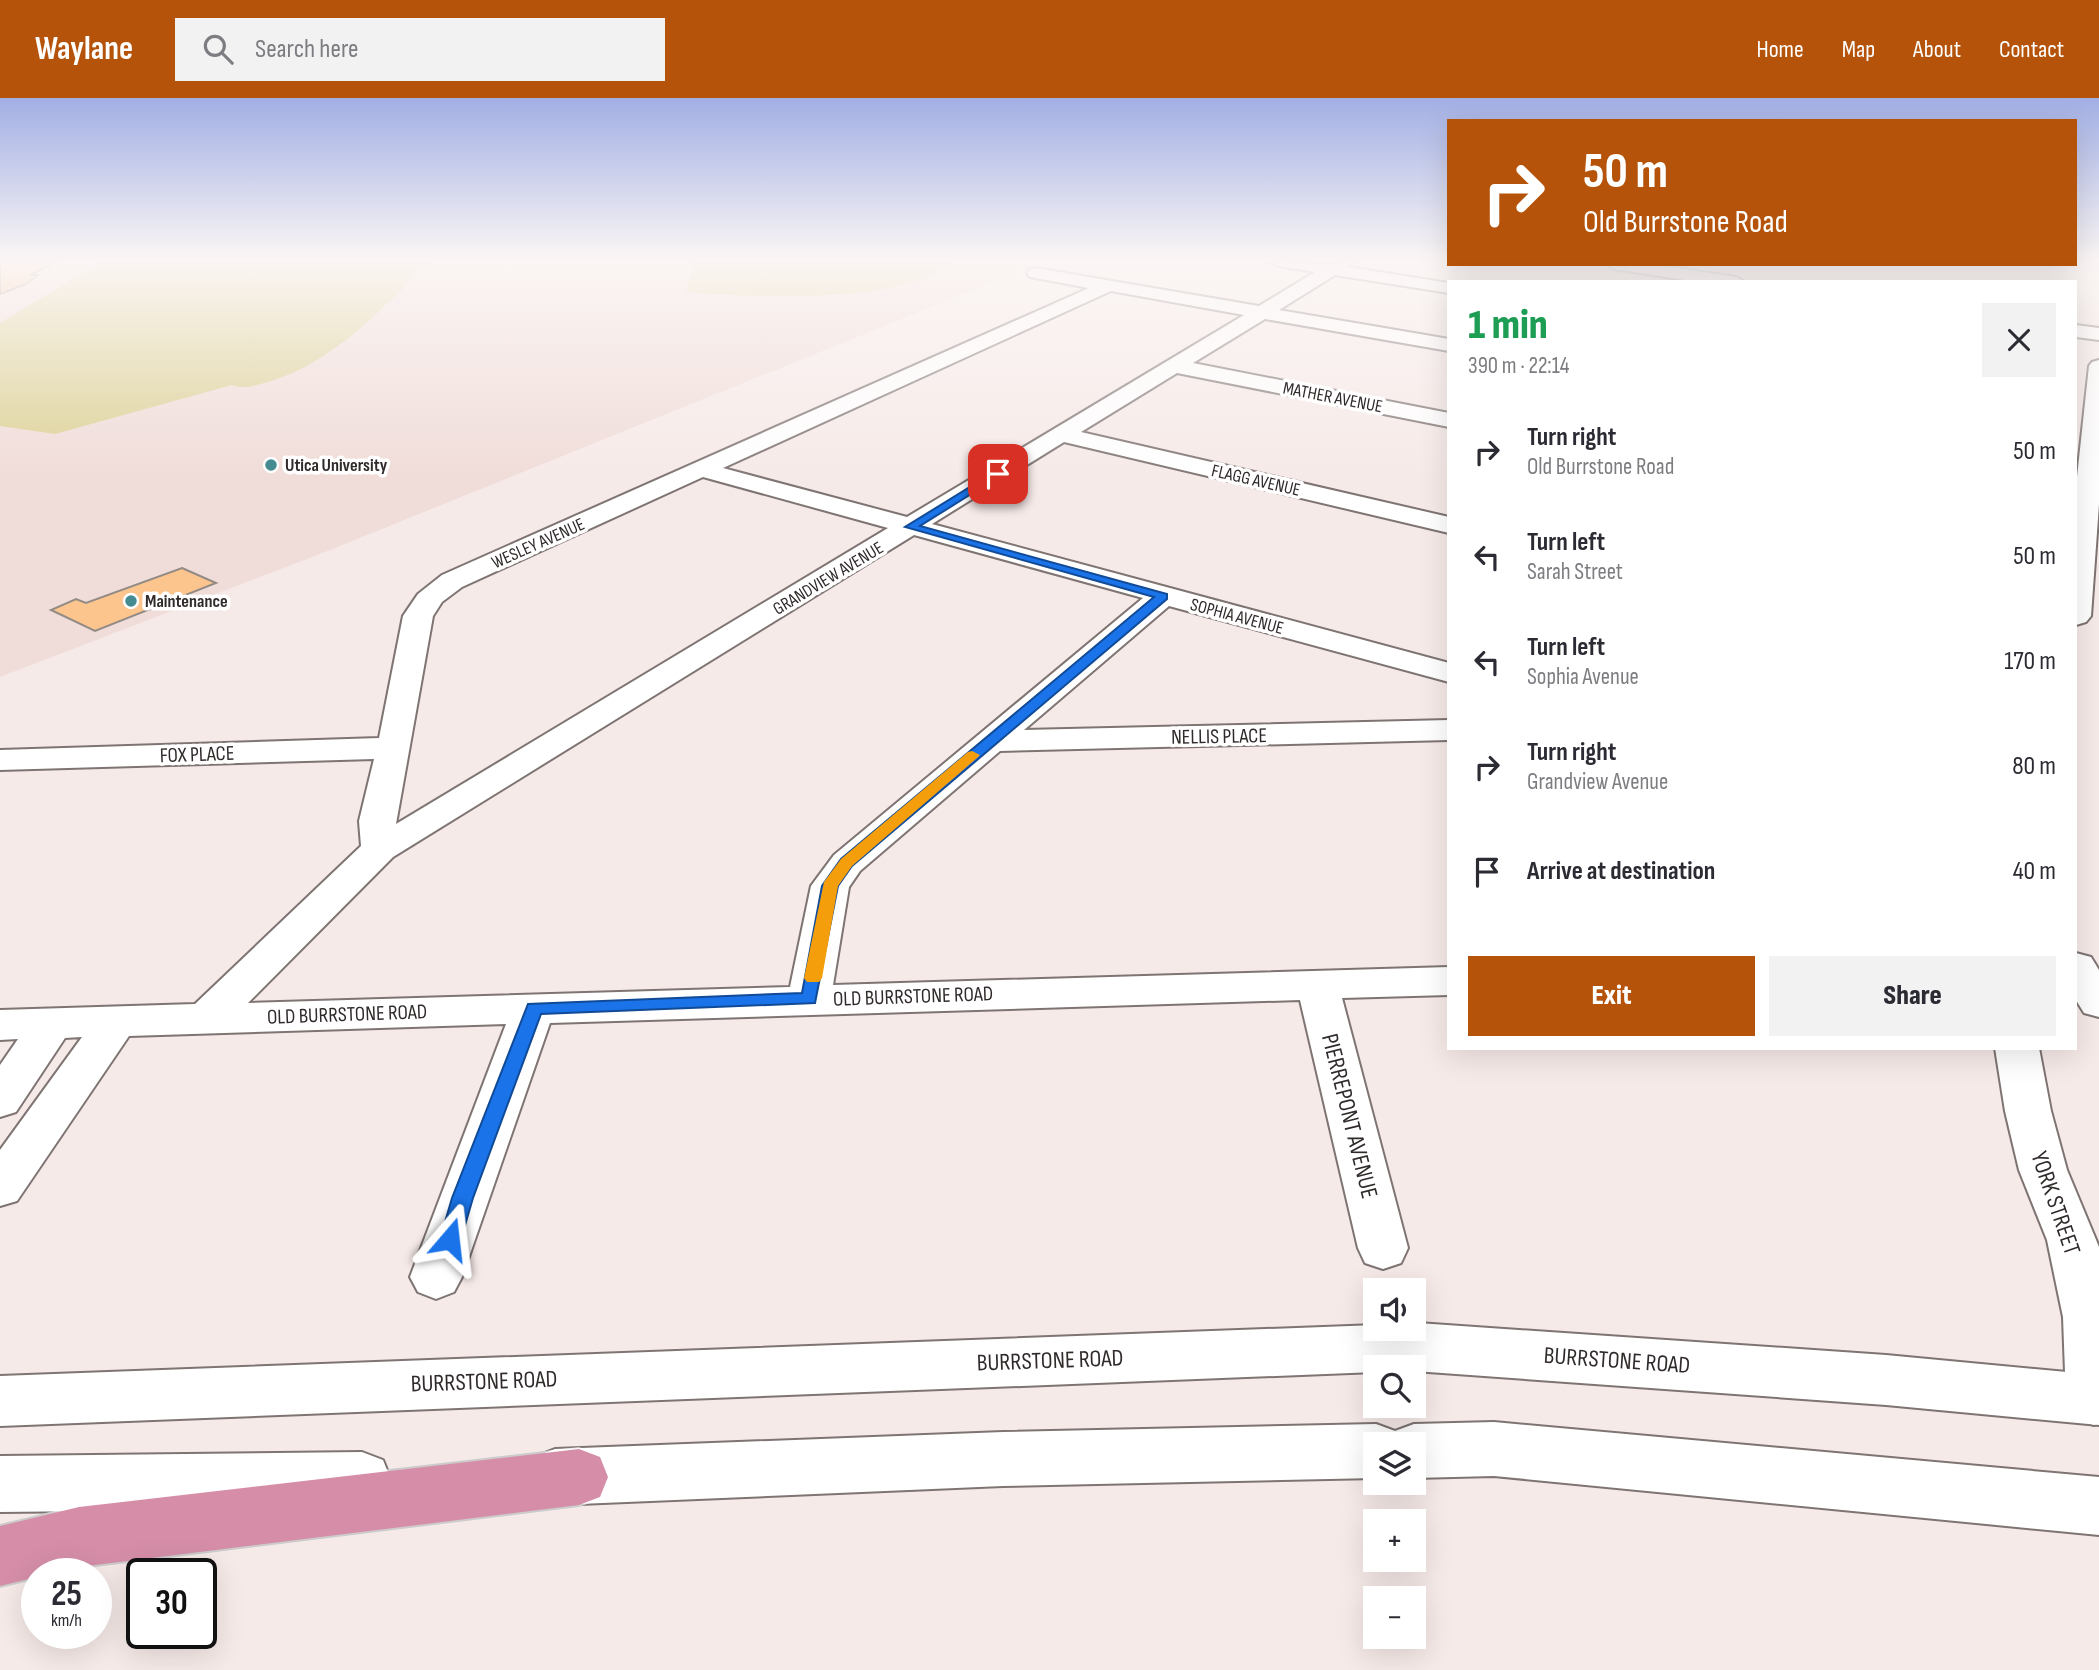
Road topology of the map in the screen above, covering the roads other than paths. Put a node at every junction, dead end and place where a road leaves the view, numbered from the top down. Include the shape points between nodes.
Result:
1 (1000, 334) edge
2 (1226, 334) edge
3 (1389, 334) edge
4 (1447, 345) edge
5 (1176, 366) junction
6 (2090, 380) edge
7 (1447, 420) edge
8 (1063, 435) junction
9 (2082, 455) edge
10 (700, 469) junction
11 (1447, 526) edge
12 (911, 527) junction
13 (2079, 542) edge
14 (2077, 591) edge
15 (1163, 596) junction
16 (1447, 672) edge
17 (1447, 730) edge
18 (989, 741) junction
19 (394, 748) junction
20 (0, 761) edge
21 (380, 849) junction
22 (2077, 969) edge
23 (1447, 981) edge
24 (1317, 984) junction
25 (809, 999) junction
26 (2099, 1003) edge
27 (534, 1008) junction
28 (206, 1019) junction
29 (116, 1022) junction
30 (0, 1025) edge
31 (51, 1025) junction
32 (2014, 1052) edge
33 (0, 1100) edge
34 (0, 1187) edge
35 (1383, 1248) dead end
36 (436, 1277) dead end
37 (2097, 1400) edge
38 (0, 1401) edge
39 (1363, 1451) edge
40 (1426, 1451) edge
41 (579, 1477) junction
42 (0, 1484) edge
43 (2099, 1506) edge
44 (0, 1556) edge

1 - 10 street, WESLEY AVENUE
2 - 5 street, GRANDVIEW AVENUE
3 - 4 street
5 - 7 street, MATHER AVENUE
5 - 8 street, GRANDVIEW AVENUE
6 - 9 street
8 - 11 street, FLAGG AVENUE
8 - 12 street, GRANDVIEW AVENUE
9 - 13 street
10 - 12 street, SOPHIA AVENUE
10 - 19 street, WESLEY AVENUE via 436,592 418,616
12 - 15 street, SOPHIA AVENUE
12 - 21 street, GRANDVIEW AVENUE
13 - 14 street
15 - 16 street, SOPHIA AVENUE
15 - 18 street
17 - 18 street, NELLIS PLACE
18 - 25 street via 847,863 830,886
19 - 20 street, FOX PLACE
19 - 21 street, WESLEY AVENUE via 377,821
21 - 28 street
22 - 26 street
23 - 24 street, OLD BURRSTONE ROAD
24 - 25 street, OLD BURRSTONE ROAD
24 - 35 street, PIERREPONT AVENUE
25 - 27 street, OLD BURRSTONE ROAD
27 - 28 street, OLD BURRSTONE ROAD
27 - 36 street
28 - 29 street, OLD BURRSTONE ROAD
29 - 31 street, OLD BURRSTONE ROAD
29 - 34 street
30 - 31 street, OLD BURRSTONE ROAD
31 - 33 street
32 - 37 street, YORK STREET via 2043,1170 2072,1240 2090,1317
37 - 38 street, BURRSTONE ROAD via 1886,1380 1418,1347
39 - 41 street via 1003,1459
40 - 43 street via 1494,1449
41 - 42 street
41 - 44 highway via 79,1537

